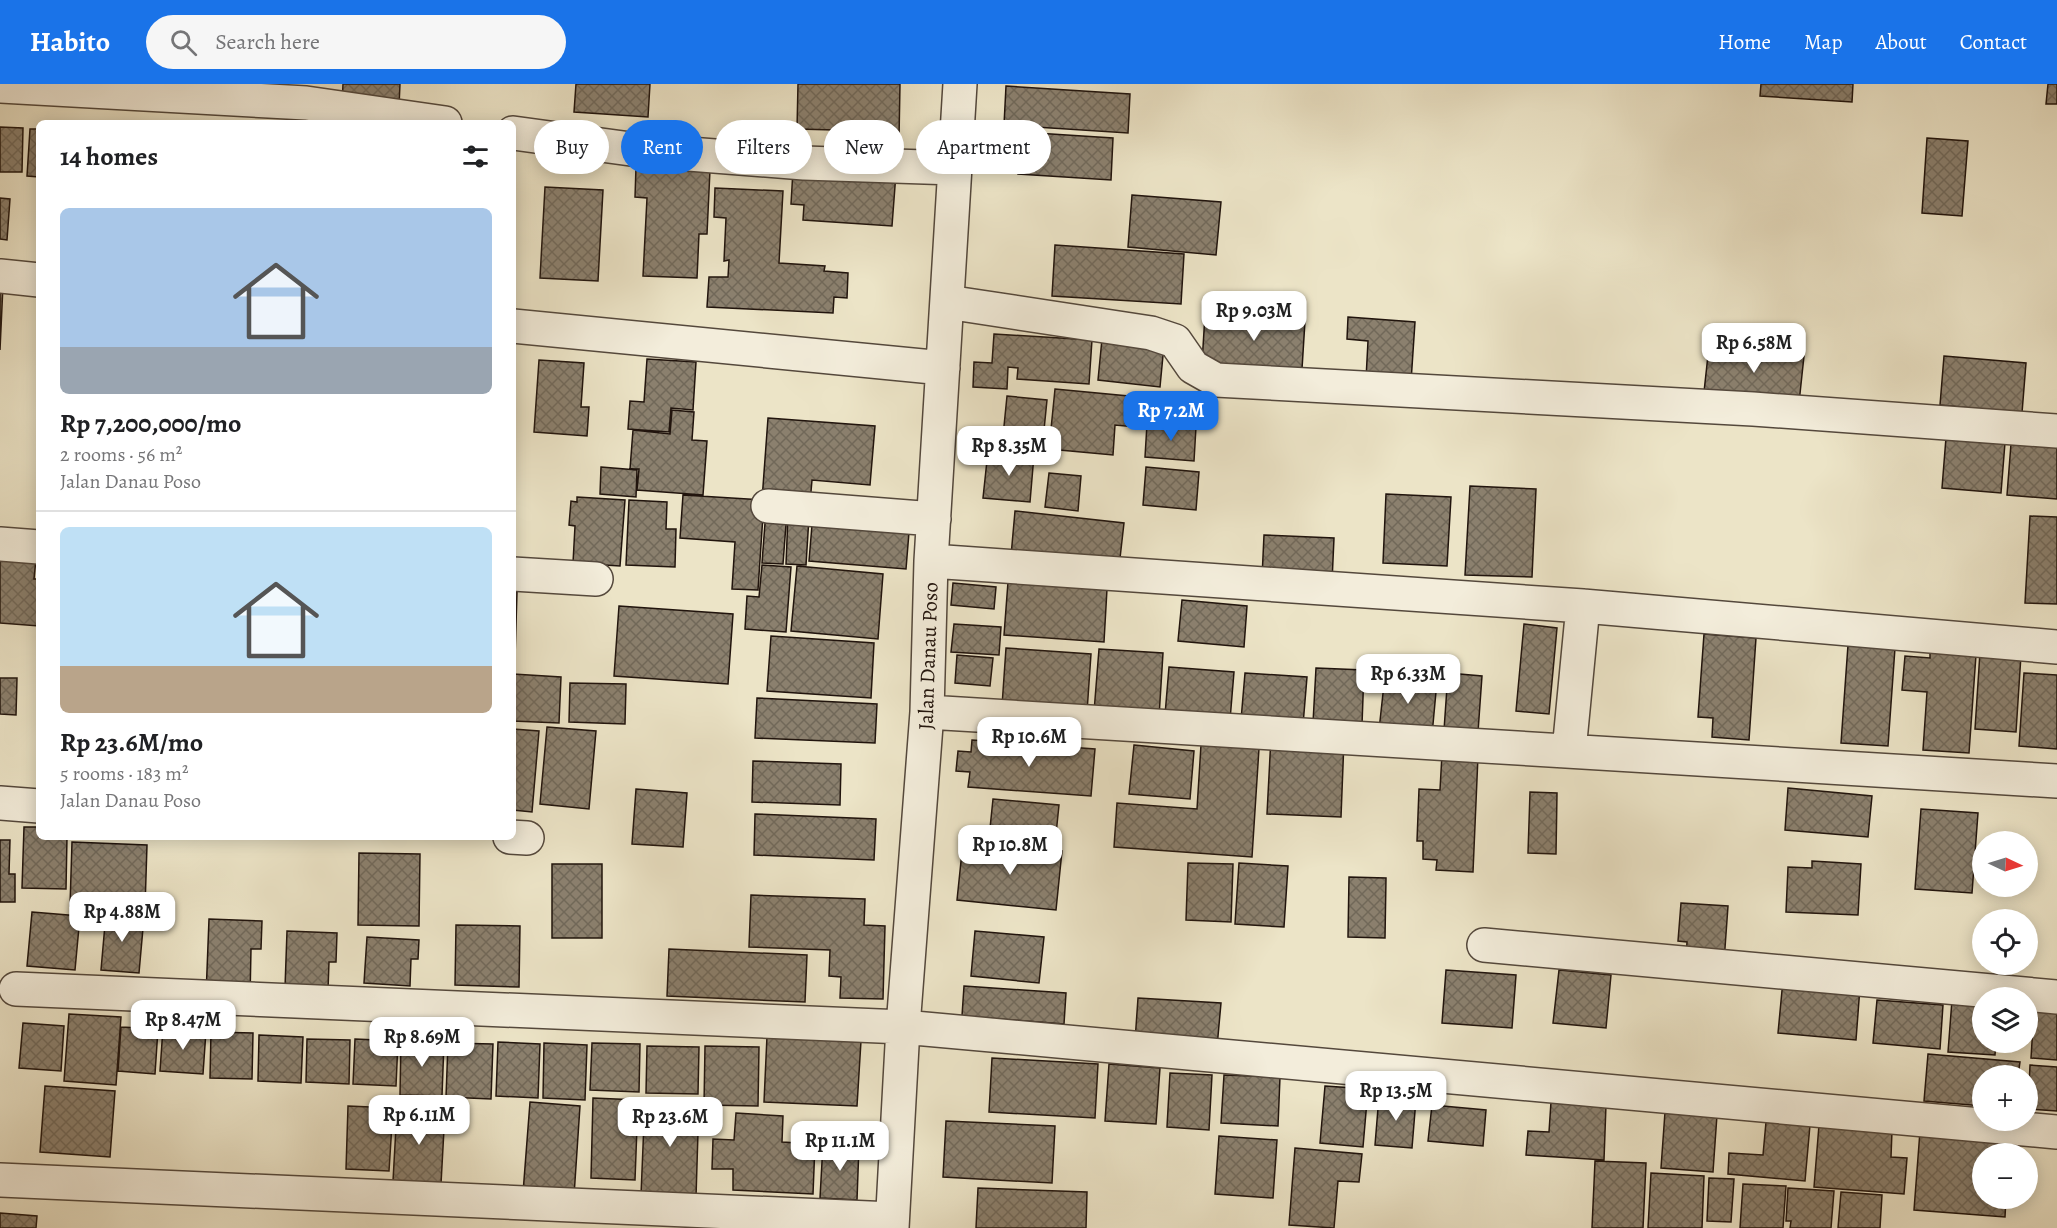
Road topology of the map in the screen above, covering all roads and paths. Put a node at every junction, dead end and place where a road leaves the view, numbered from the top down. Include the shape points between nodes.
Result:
1 (960, 84) edge
2 (0, 86) edge
3 (423, 120) edge
4 (958, 120) edge
5 (516, 132) edge
6 (916, 167) edge
7 (955, 174) edge
8 (0, 276) edge
9 (36, 280) edge
10 (947, 302) junction
11 (516, 326) edge
12 (943, 368) junction
13 (2057, 431) edge
14 (768, 506) dead end
15 (934, 519) junction
16 (0, 544) edge
17 (36, 547) edge
18 (931, 561) junction
19 (516, 574) edge
20 (596, 579) dead end
21 (1583, 606) junction
22 (2057, 647) edge
23 (927, 712) junction
24 (1569, 751) junction
25 (2057, 781) edge
26 (0, 803) edge
27 (36, 806) edge
28 (1484, 945) dead end
29 (16, 989) dead end
30 (2057, 997) edge
31 (903, 1027) junction
32 (2057, 1132) edge
33 (0, 1180) edge
34 (892, 1224) edge

1 - 4 street, Jalan Danau Poso
2 - 3 street via 306,104
5 - 6 street via 638,150 780,162
7 - 10 street, Jalan Danau Poso
8 - 9 street
10 - 12 street, Jalan Danau Poso
10 - 13 street via 1151,333 1175,341 1193,367 1216,380 1753,409
11 - 12 street
12 - 15 street, Jalan Danau Poso
14 - 15 street
15 - 18 street, Jalan Danau Poso
16 - 17 street
18 - 21 street
18 - 23 street, Jalan Danau Poso
19 - 20 street
21 - 22 street
21 - 24 street
23 - 24 street
23 - 31 street, Jalan Danau Poso
24 - 25 street
26 - 27 street
28 - 30 street
29 - 31 street
31 - 32 street
31 - 34 street, Jalan Danau Poso
33 - 34 street

